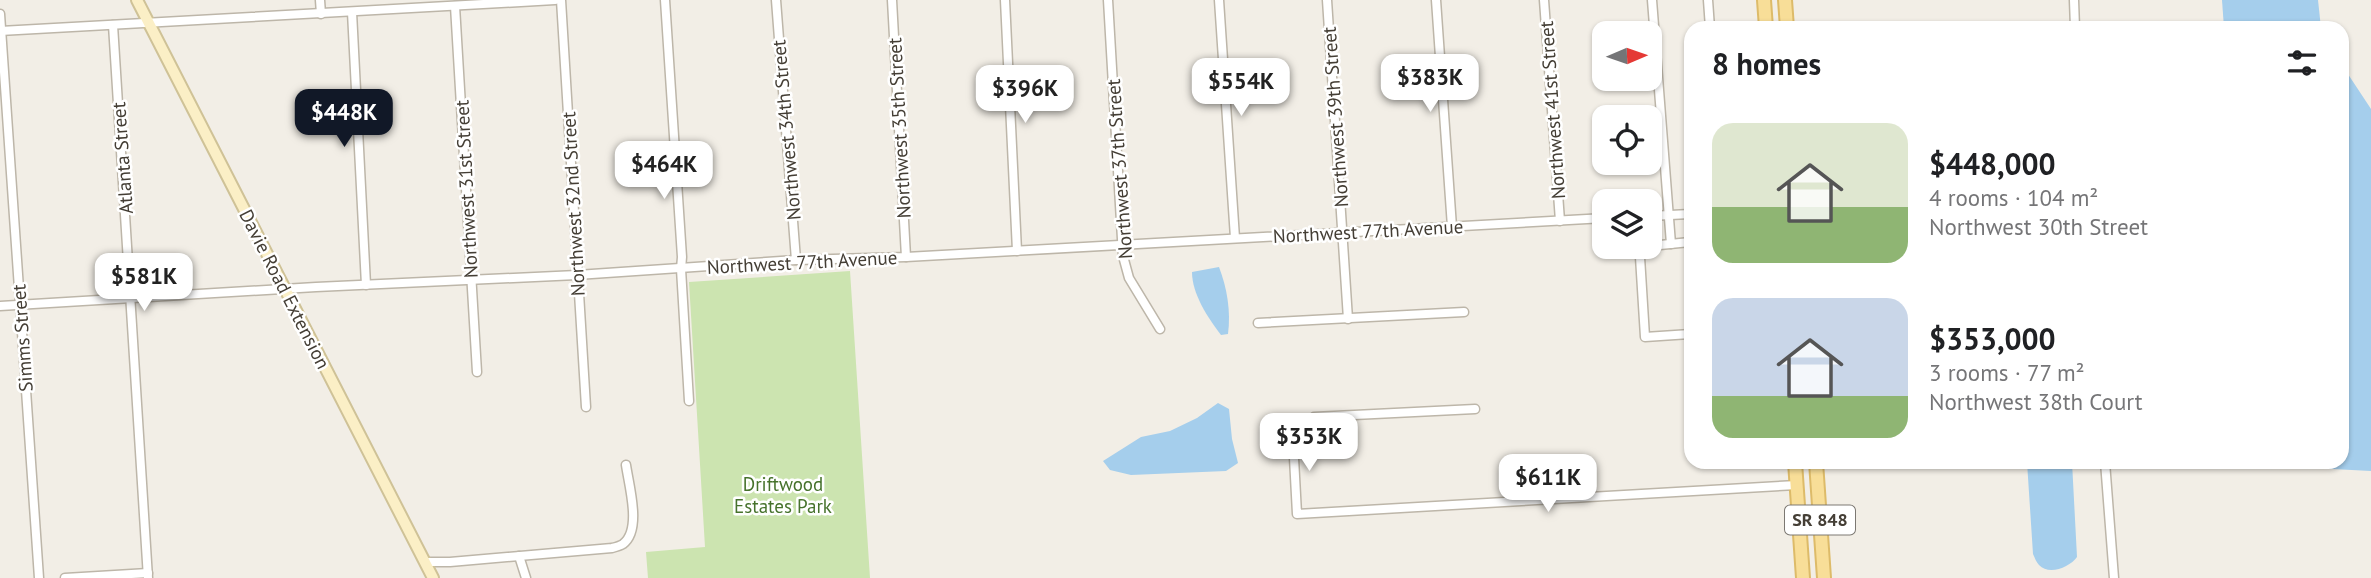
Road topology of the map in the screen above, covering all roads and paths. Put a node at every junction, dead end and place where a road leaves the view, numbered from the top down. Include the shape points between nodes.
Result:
1 (137, 0) edge
2 (320, 0) edge
3 (555, 0) edge
4 (561, 0) edge
5 (665, 0) edge
6 (776, 0) edge
7 (892, 0) edge
8 (1005, 0) edge
9 (1108, 0) edge
10 (1219, 0) edge
11 (1327, 0) edge
12 (1436, 0) edge
13 (1544, 0) edge
14 (1652, 0) edge
15 (1708, 0) edge
16 (1764, 0) edge
17 (1785, 0) edge
18 (2074, 0) edge
19 (455, 6) junction
20 (352, 12) junction
21 (321, 13) junction
22 (0, 14) edge
23 (1710, 21) edge
24 (1766, 21) edge
25 (1786, 21) edge
26 (2075, 21) edge
27 (148, 23) junction
28 (113, 24) junction
29 (1, 31) edge
30 (1684, 214) edge
31 (1662, 215) edge
32 (1668, 215) junction
33 (1592, 219) edge
34 (1560, 221) junction
35 (1452, 227) junction
36 (1344, 233) junction
37 (1235, 239) junction
38 (1684, 243) edge
39 (1123, 244) junction
40 (1671, 244) junction
41 (1662, 245) edge
42 (1017, 251) junction
43 (906, 257) junction
44 (1640, 259) edge
45 (796, 260) junction
46 (681, 269) junction
47 (576, 275) junction
48 (471, 281) junction
49 (366, 285) junction
50 (286, 291) junction
51 (131, 299) junction
52 (20, 305) junction
53 (0, 306) edge
54 (1464, 312) dead end
55 (1348, 319) junction
56 (1258, 323) dead end
57 (1160, 329) dead end
58 (1684, 334) edge
59 (477, 372) dead end
60 (689, 401) dead end
61 (586, 407) dead end
62 (1475, 409) dead end
63 (626, 466) dead end
64 (1796, 469) edge
65 (1816, 469) edge
66 (2106, 469) edge
67 (1797, 485) junction
68 (519, 556) junction
69 (426, 562) junction
70 (148, 575) edge
71 (39, 578) edge
72 (65, 578) edge
73 (433, 578) edge
74 (526, 578) edge
75 (1803, 578) edge
76 (1824, 578) edge
77 (2114, 578) edge

1 - 27 main road, Davie Road Extension
2 - 21 street
3 - 19 street
4 - 47 street, Northwest 32nd Street
5 - 46 street
6 - 45 street, Northwest 34th Street
7 - 43 street, Northwest 35th Street
8 - 42 street
9 - 39 street, Northwest 37th Street
10 - 37 street
11 - 36 street, Northwest 39th Street
12 - 35 street
13 - 34 street, Northwest 41st Street
14 - 32 street
15 - 23 street
16 - 24 main road
17 - 25 main road
18 - 26 street
19 - 20 street
19 - 48 street, Northwest 31st Street
20 - 21 street
20 - 49 street
21 - 27 street
22 - 29 street, Simms Street
27 - 28 street
27 - 50 main road, Davie Road Extension
28 - 29 street
28 - 51 street, Atlanta Street
29 - 52 street, Simms Street
30 - 32 street
31 - 32 street
32 - 40 street
33 - 34 street, Northwest 77th Avenue
34 - 35 street, Northwest 77th Avenue
35 - 36 street, Northwest 77th Avenue
36 - 37 street, Northwest 77th Avenue
36 - 55 street, Northwest 39th Street
37 - 39 street, Northwest 77th Avenue
38 - 40 street
39 - 42 street, Northwest 77th Avenue
39 - 57 street, Northwest 37th Street via 1129,278
40 - 41 street
42 - 43 street, Northwest 77th Avenue
43 - 45 street, Northwest 77th Avenue
44 - 58 street via 1645,337
45 - 46 street, Northwest 77th Avenue
46 - 47 street, Northwest 77th Avenue
46 - 60 street
47 - 48 street, Northwest 77th Avenue
47 - 61 street, Northwest 32nd Street
48 - 49 street, Northwest 77th Avenue
48 - 59 street, Northwest 31st Street
49 - 50 street, Northwest 77th Avenue
50 - 51 street, Northwest 77th Avenue
50 - 69 main road, Davie Road Extension
51 - 52 street, Northwest 77th Avenue
51 - 70 street, Atlanta Street
52 - 53 street, Northwest 77th Avenue
52 - 71 street, Simms Street
54 - 55 street
55 - 56 street
62 - 67 street via 1314,417 1293,439 1297,514
63 - 68 street via 634,529 624,543
64 - 67 main road, SR 848
65 - 76 main road, SR 848
66 - 77 street
67 - 75 main road, SR 848
68 - 69 street
68 - 74 street
69 - 73 main road, Davie Road Extension
70 - 72 street

